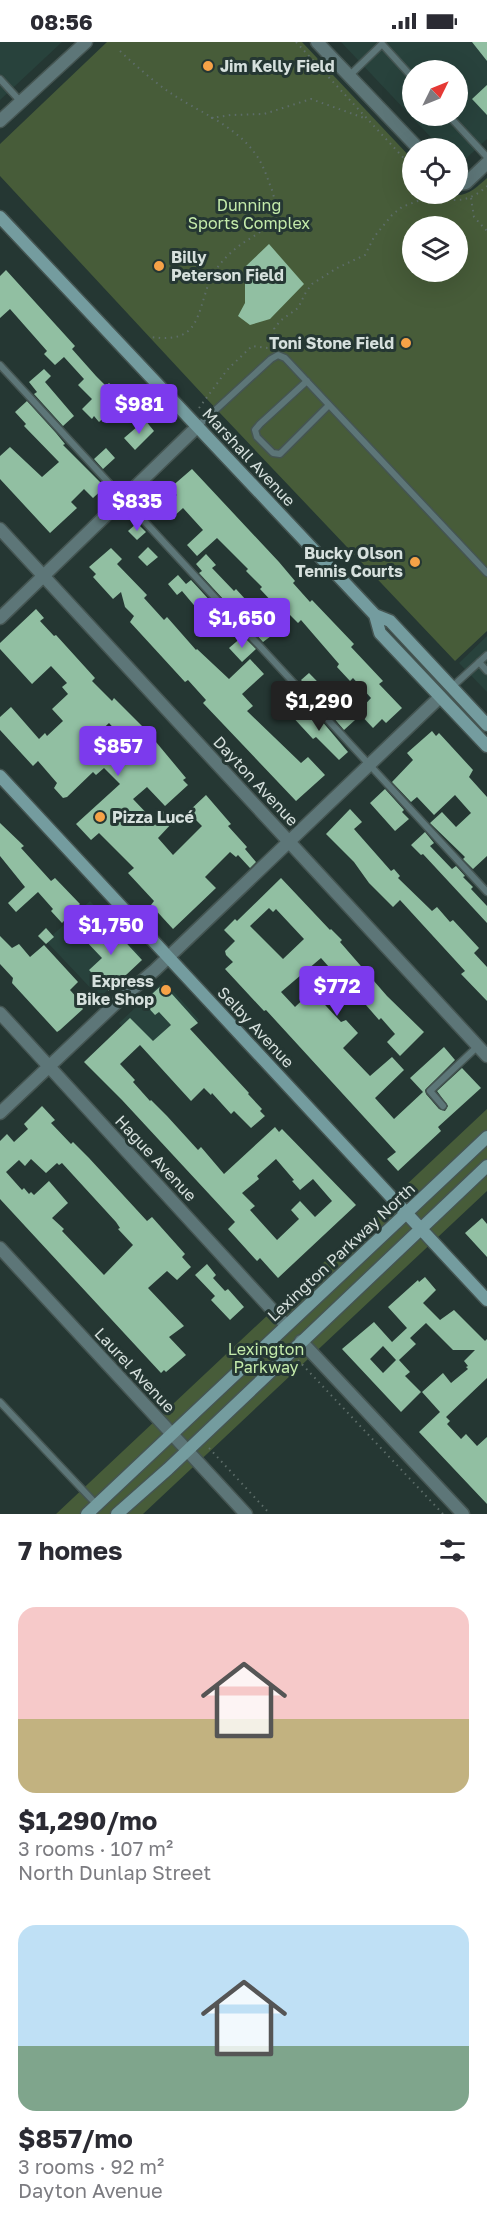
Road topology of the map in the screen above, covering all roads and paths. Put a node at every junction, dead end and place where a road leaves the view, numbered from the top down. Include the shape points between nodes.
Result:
1 (86, 42) edge
2 (296, 42) edge
3 (317, 42) edge
4 (382, 43) edge
5 (120, 51) dead end
6 (402, 65) edge
7 (349, 76) junction
8 (0, 79) edge
9 (21, 102) junction
10 (210, 118) junction
11 (369, 120) junction
12 (0, 121) edge
13 (458, 126) edge
14 (408, 138) edge
15 (402, 156) edge
16 (487, 157) edge
17 (487, 163) edge
18 (468, 181) edge
19 (471, 198) dead end
20 (410, 204) edge
21 (0, 217) edge
22 (487, 231) edge
23 (152, 337) dead end
24 (274, 343) junction
25 (274, 349) dead end
26 (0, 365) edge
27 (307, 381) junction
28 (329, 405) junction
29 (199, 408) dead end
30 (198, 426) junction
31 (122, 498) junction
32 (0, 529) edge
33 (487, 573) edge
34 (43, 577) junction
35 (375, 615) junction
36 (0, 618) edge
37 (487, 655) edge
38 (479, 662) junction
39 (487, 671) edge
40 (452, 687) junction
41 (440, 698) junction
42 (487, 725) edge
43 (487, 746) edge
44 (370, 765) junction
45 (0, 776) edge
46 (289, 841) junction
47 (487, 892) edge
48 (168, 956) junction
49 (0, 1014) edge
50 (478, 1046) junction
51 (487, 1056) edge
52 (49, 1067) junction
53 (443, 1106) dead end
54 (0, 1113) edge
55 (487, 1137) edge
56 (487, 1166) edge
57 (406, 1214) junction
58 (420, 1229) junction
59 (0, 1248) edge
60 (487, 1300) edge
61 (286, 1325) junction
62 (302, 1341) junction
63 (298, 1360) dead end
64 (0, 1402) edge
65 (173, 1434) junction
66 (205, 1446) dead end
67 (187, 1450) junction
68 (96, 1505) junction
69 (87, 1514) edge
70 (117, 1514) edge
71 (246, 1514) edge
72 (270, 1514) edge
73 (443, 1514) edge
74 (463, 1514) edge

1 - 9 street
2 - 11 path
3 - 7 street
4 - 6 lane
4 - 7 lane
5 - 10 path via 142,72
7 - 14 street
8 - 9 lane
9 - 12 street
10 - 11 path via 264,114 310,99
10 - 23 path via 236,134 256,154 272,190 275,209 260,233 219,264 193,328 186,335
11 - 15 path
13 - 16 lane
17 - 18 street
19 - 22 path via 474,217
20 - 24 path via 392,215 365,255 312,284 298,308 274,329
21 - 30 street, Marshall Avenue
24 - 25 path
24 - 29 path via 268,348 252,346 227,370
26 - 31 lane
27 - 28 lane
27 - 28 lane via 260,424 255,430 257,437 273,453 280,454
27 - 30 lane via 278,355
28 - 33 lane
30 - 31 street
30 - 35 street, Marshall Avenue
31 - 34 street
31 - 44 lane
32 - 34 street, Dayton Avenue
34 - 36 street
34 - 46 street, Dayton Avenue
35 - 40 street, Marshall Avenue via 390,621
35 - 41 street, Marshall Avenue via 380,633
37 - 38 lane
38 - 39 lane
38 - 40 lane
40 - 42 street, Marshall Avenue
41 - 43 street, Marshall Avenue
41 - 44 street
44 - 46 street
44 - 47 lane
45 - 48 street, Selby Avenue
46 - 48 street
46 - 50 street, Dayton Avenue
48 - 52 street
48 - 57 street, Selby Avenue
49 - 52 street, Hague Avenue
50 - 51 street, Dayton Avenue
50 - 53 lane via 430,1091
52 - 54 street
52 - 61 street, Hague Avenue
55 - 57 street, Lexington Parkway North
56 - 58 street
57 - 58 street, Selby Avenue
57 - 61 street, Lexington Parkway North
58 - 60 street, Selby Avenue
58 - 62 street
59 - 65 street, Laurel Avenue
61 - 65 street, Lexington Parkway North
62 - 67 street
62 - 74 street
63 - 73 path
64 - 68 lane
65 - 67 street, Laurel Avenue
65 - 68 street, Lexington Parkway North
66 - 72 path
67 - 70 street
67 - 71 street, Laurel Avenue
68 - 69 street, Lexington Parkway North

